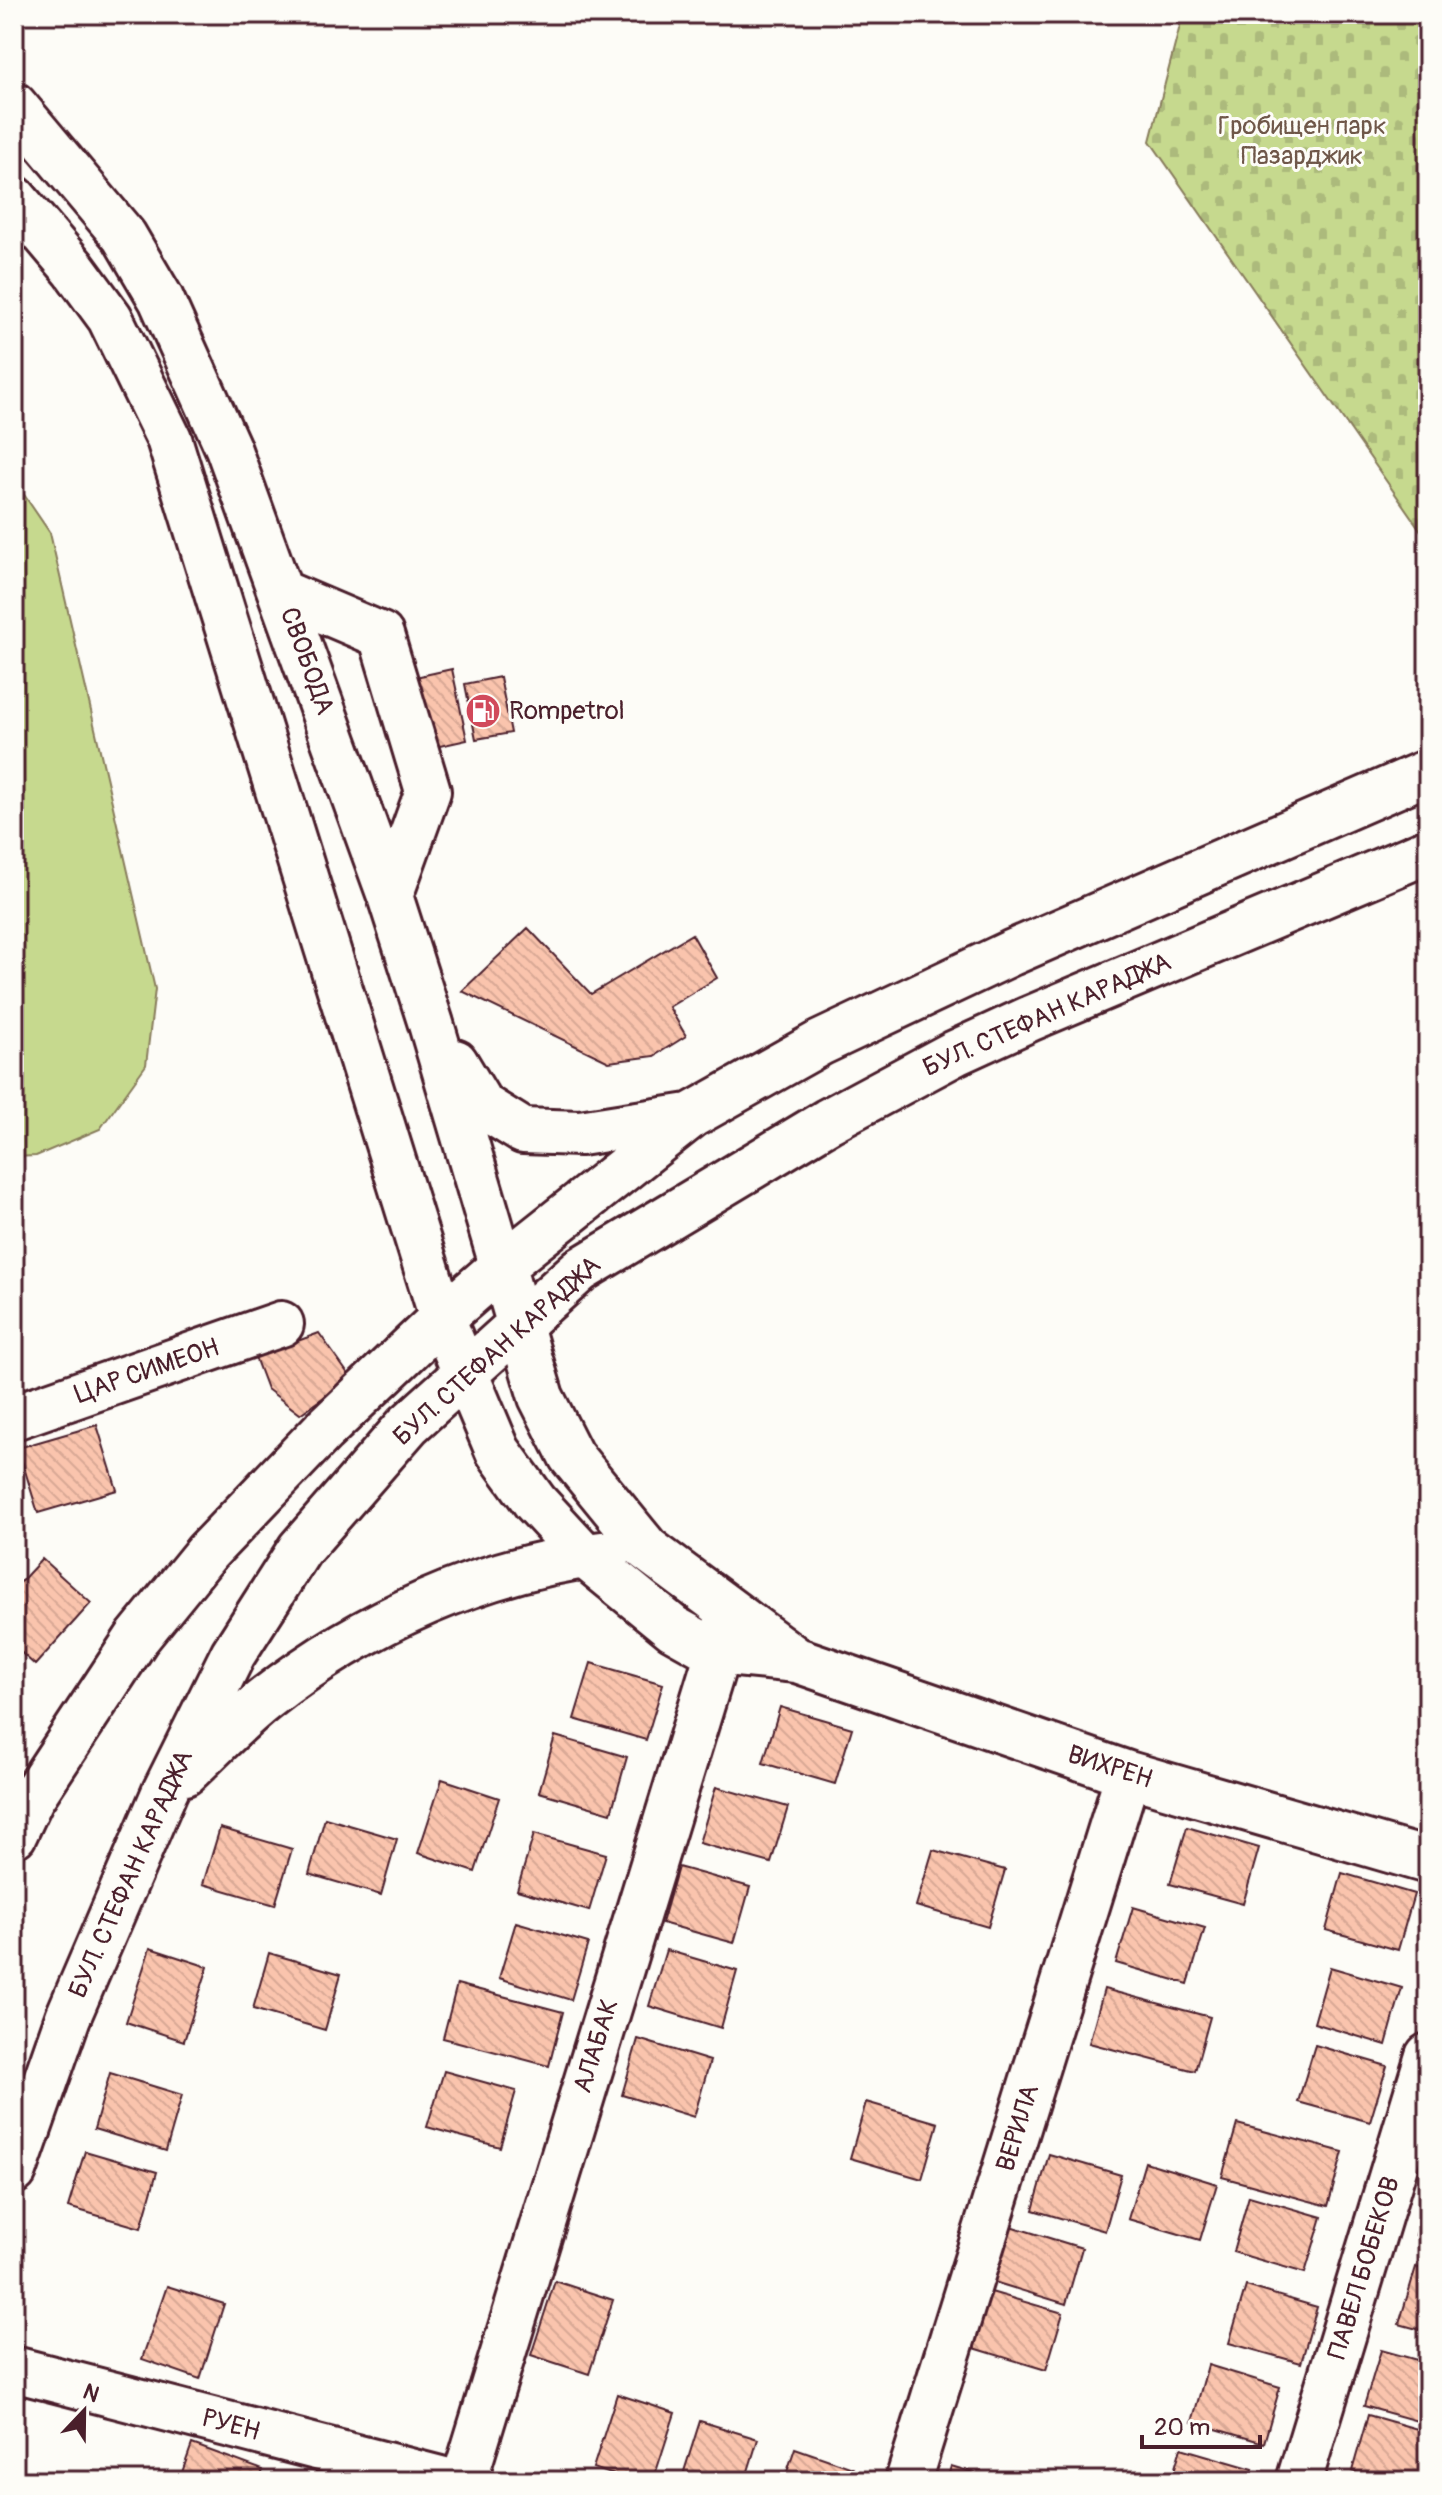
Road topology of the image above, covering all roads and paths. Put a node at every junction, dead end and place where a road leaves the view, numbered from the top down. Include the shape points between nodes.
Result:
1 (14, 105) edge
2 (14, 198) edge
3 (282, 593) junction
4 (1428, 772) edge
5 (1428, 851) edge
6 (390, 896) junction
7 (431, 1024) junction
8 (692, 1115) junction
9 (503, 1265) junction
10 (442, 1318) junction
11 (281, 1324) dead end
12 (521, 1324) junction
13 (465, 1374) junction
14 (14, 1417) edge
15 (647, 1549) junction
16 (585, 1556) junction
17 (724, 1632) junction
18 (1128, 1774) junction
19 (165, 1791) junction
20 (14, 1835) edge
21 (1428, 1861) edge
22 (1428, 2056) edge
23 (14, 2171) edge
24 (14, 2369) edge
25 (448, 2481) edge
26 (464, 2481) edge
27 (908, 2481) edge
28 (1299, 2481) edge

1 - 3 street, СВОБОДА via 124,236 161,299 228,448
2 - 10 street via 110,318 169,439
3 - 6 street, СВОБОДА
3 - 6 street via 381,635 428,791
4 - 8 street via 1011,953 820,1043
5 - 12 street, БУЛ. СТЕФАН КАРАДЖА via 955,1053 828,1121 580,1270
6 - 7 street, СВОБОДА
7 - 8 street via 481,1105 523,1131 580,1133
7 - 9 street, СВОБОДА
8 - 9 street
9 - 10 street
9 - 12 street, СВОБОДА
10 - 13 street
10 - 20 street via 207,1552 137,1638 31,1799
11 - 14 street, ЦАР СИМЕОН
12 - 13 street, БУЛ. СТЕФАН КАРАДЖА
12 - 15 street, СВОБОДА via 541,1397 571,1456
13 - 16 street via 498,1451 535,1502
13 - 19 street, БУЛ. СТЕФАН КАРАДЖА via 408,1425 300,1549 233,1654
15 - 16 street
15 - 17 street, СВОБОДА
16 - 17 street via 673,1628
16 - 19 street via 471,1584 390,1620 265,1699
17 - 18 street, ВИХРЕН
17 - 26 street, АЛАБАК
18 - 21 street, ВИХРЕН
18 - 27 street, ВЕРИЛА
19 - 23 street, БУЛ. СТЕФАН КАРАДЖА via 68,2017
22 - 28 street, ПАВЕЛ БОБЕКОВ
24 - 25 street, РУЕН

